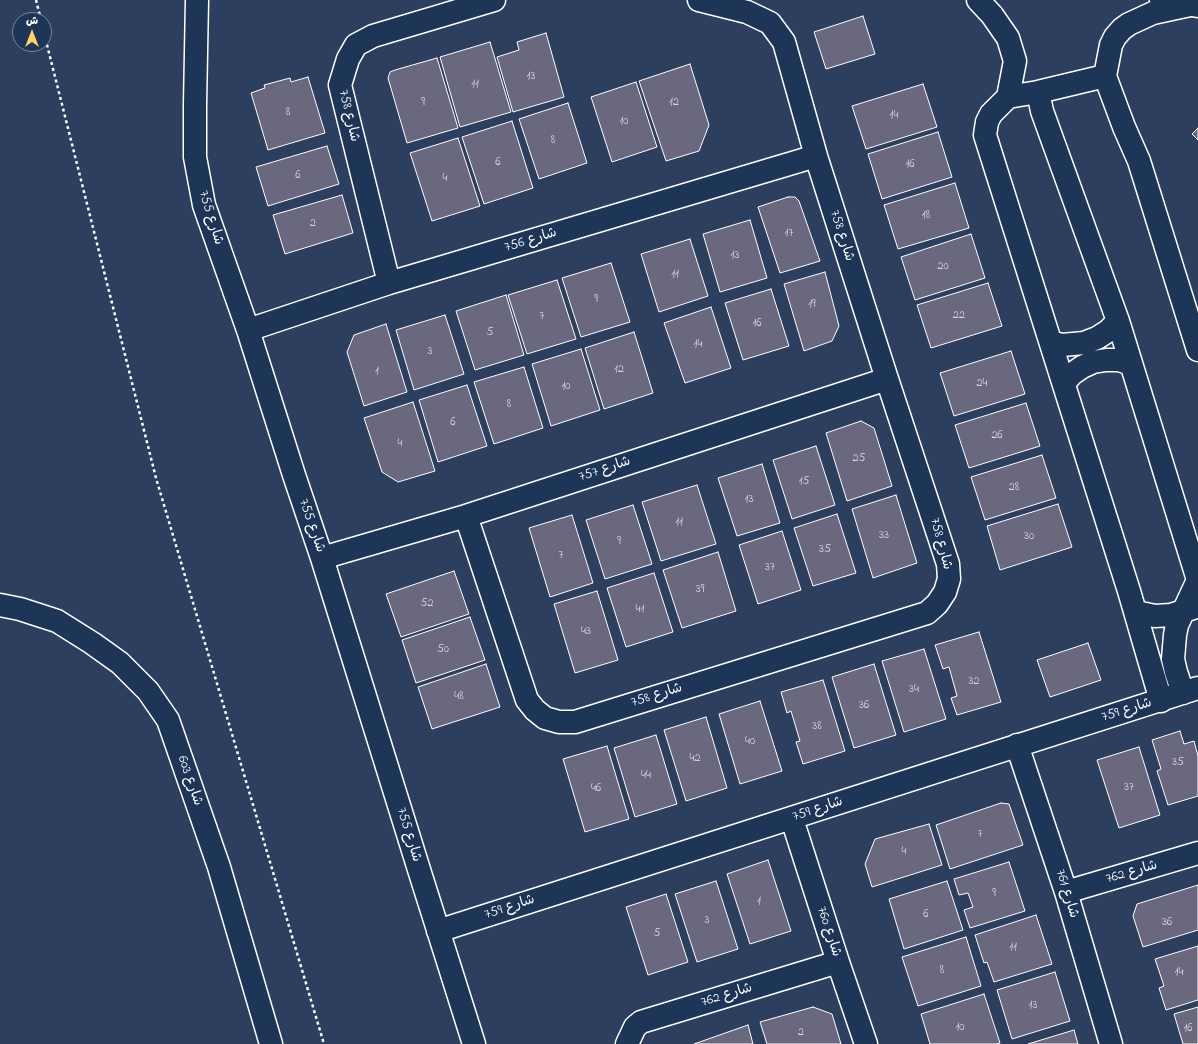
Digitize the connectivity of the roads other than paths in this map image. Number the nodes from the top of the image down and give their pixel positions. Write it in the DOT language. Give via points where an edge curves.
graph roads {
  1 [pos="196,0"];
  2 [pos="494,0"];
  3 [pos="699,0"];
  4 [pos="978,0"];
  5 [pos="1161,0"];
  6 [pos="1194,5"];
  7 [pos="1105,76"];
  8 [pos="1038,92"];
  9 [pos="1008,97"];
  10 [pos="816,156"];
  11 [pos="389,283"];
  12 [pos="1118,321"];
  13 [pos="248,330"];
  14 [pos="1051,342"];
  15 [pos="1198,350"];
  16 [pos="1131,364"];
  17 [pos="887,379"];
  18 [pos="1064,384"];
  19 [pos="466,516"];
  20 [pos="322,558"];
  21 [pos="0,605"];
  22 [pos="1191,608"];
  23 [pos="1136,612"];
  24 [pos="1191,691"];
  25 [pos="1161,701"];
  26 [pos="1018,745"];
  27 [pos="792,818"];
  28 [pos="1198,854"];
  29 [pos="1066,892"];
  30 [pos="438,931"];
  31 [pos="838,962"];
  32 [pos="271,1044"];
  33 [pos="474,1044"];
  34 [pos="627,1044"];
  35 [pos="866,1044"];
  36 [pos="1111,1044"];
  1 -- 13 [label="street, شارع 755" via="195,157 204,205"];
  2 -- 11 [label="street, شارع 758" via="373,36 356,45 348,59 340,85"];
  3 -- 10 [label="street, شارع 758" via="747,12 770,23 784,42"];
  4 -- 9 [label="street" via="1008,38 1015,61"];
  5 -- 6 [label="street"];
  6 -- 7 [label="street" via="1153,13 1122,29 1111,45"];
  7 -- 8 [label="street"];
  7 -- 15 [label="street" via="1138,162"];
  8 -- 9 [label="street"];
  8 -- 12 [label="street" via="1042,110"];
  9 -- 14 [label="street" via="991,114 985,135"];
  10 -- 11 [label="street, شارع 756"];
  10 -- 17 [label="street, شارع 758"];
  11 -- 13 [label="street, شارع 756"];
  12 -- 14 [label="street" via="1108,331 1084,343"];
  12 -- 16 [label="street"];
  13 -- 20 [label="street, شارع 755"];
  14 -- 18 [label="street"];
  16 -- 18 [label="street" via="1118,360 1093,362 1072,374"];
  16 -- 22 [label="street" via="1198,580"];
  17 -- 19 [label="street, شارع 757"];
  17 -- 19 [label="street, شارع 758" via="948,564 949,579 945,592 938,604 927,613 575,722 559,722 544,718 527,700"];
  18 -- 23 [label="street"];
  19 -- 20 [label="street, شارع 757"];
  20 -- 30 [label="street, شارع 755"];
  21 -- 32 [label="street, شارع 603" via="57,621 92,642 120,663 148,691 168,720 219,867"];
  22 -- 23 [label="street" via="1171,615 1155,616"];
  22 -- 24 [label="street" via="1175,635 1173,659 1176,672"];
  23 -- 25 [label="street"];
  24 -- 25 [label="street, شارع 759"];
  25 -- 26 [label="street, شارع 759"];
  26 -- 27 [label="street, شارع 759"];
  26 -- 29 [label="street, شارع 761"];
  27 -- 30 [label="street, شارع 759"];
  27 -- 31 [label="street, شارع 760"];
  28 -- 29 [label="street, شارع 762"];
  29 -- 36 [label="street, شارع 761"];
  30 -- 33 [label="street, شارع 755"];
  31 -- 34 [label="street, شارع 762" via="641,1022 635,1027"];
  31 -- 35 [label="street, شارع 760"];
}
